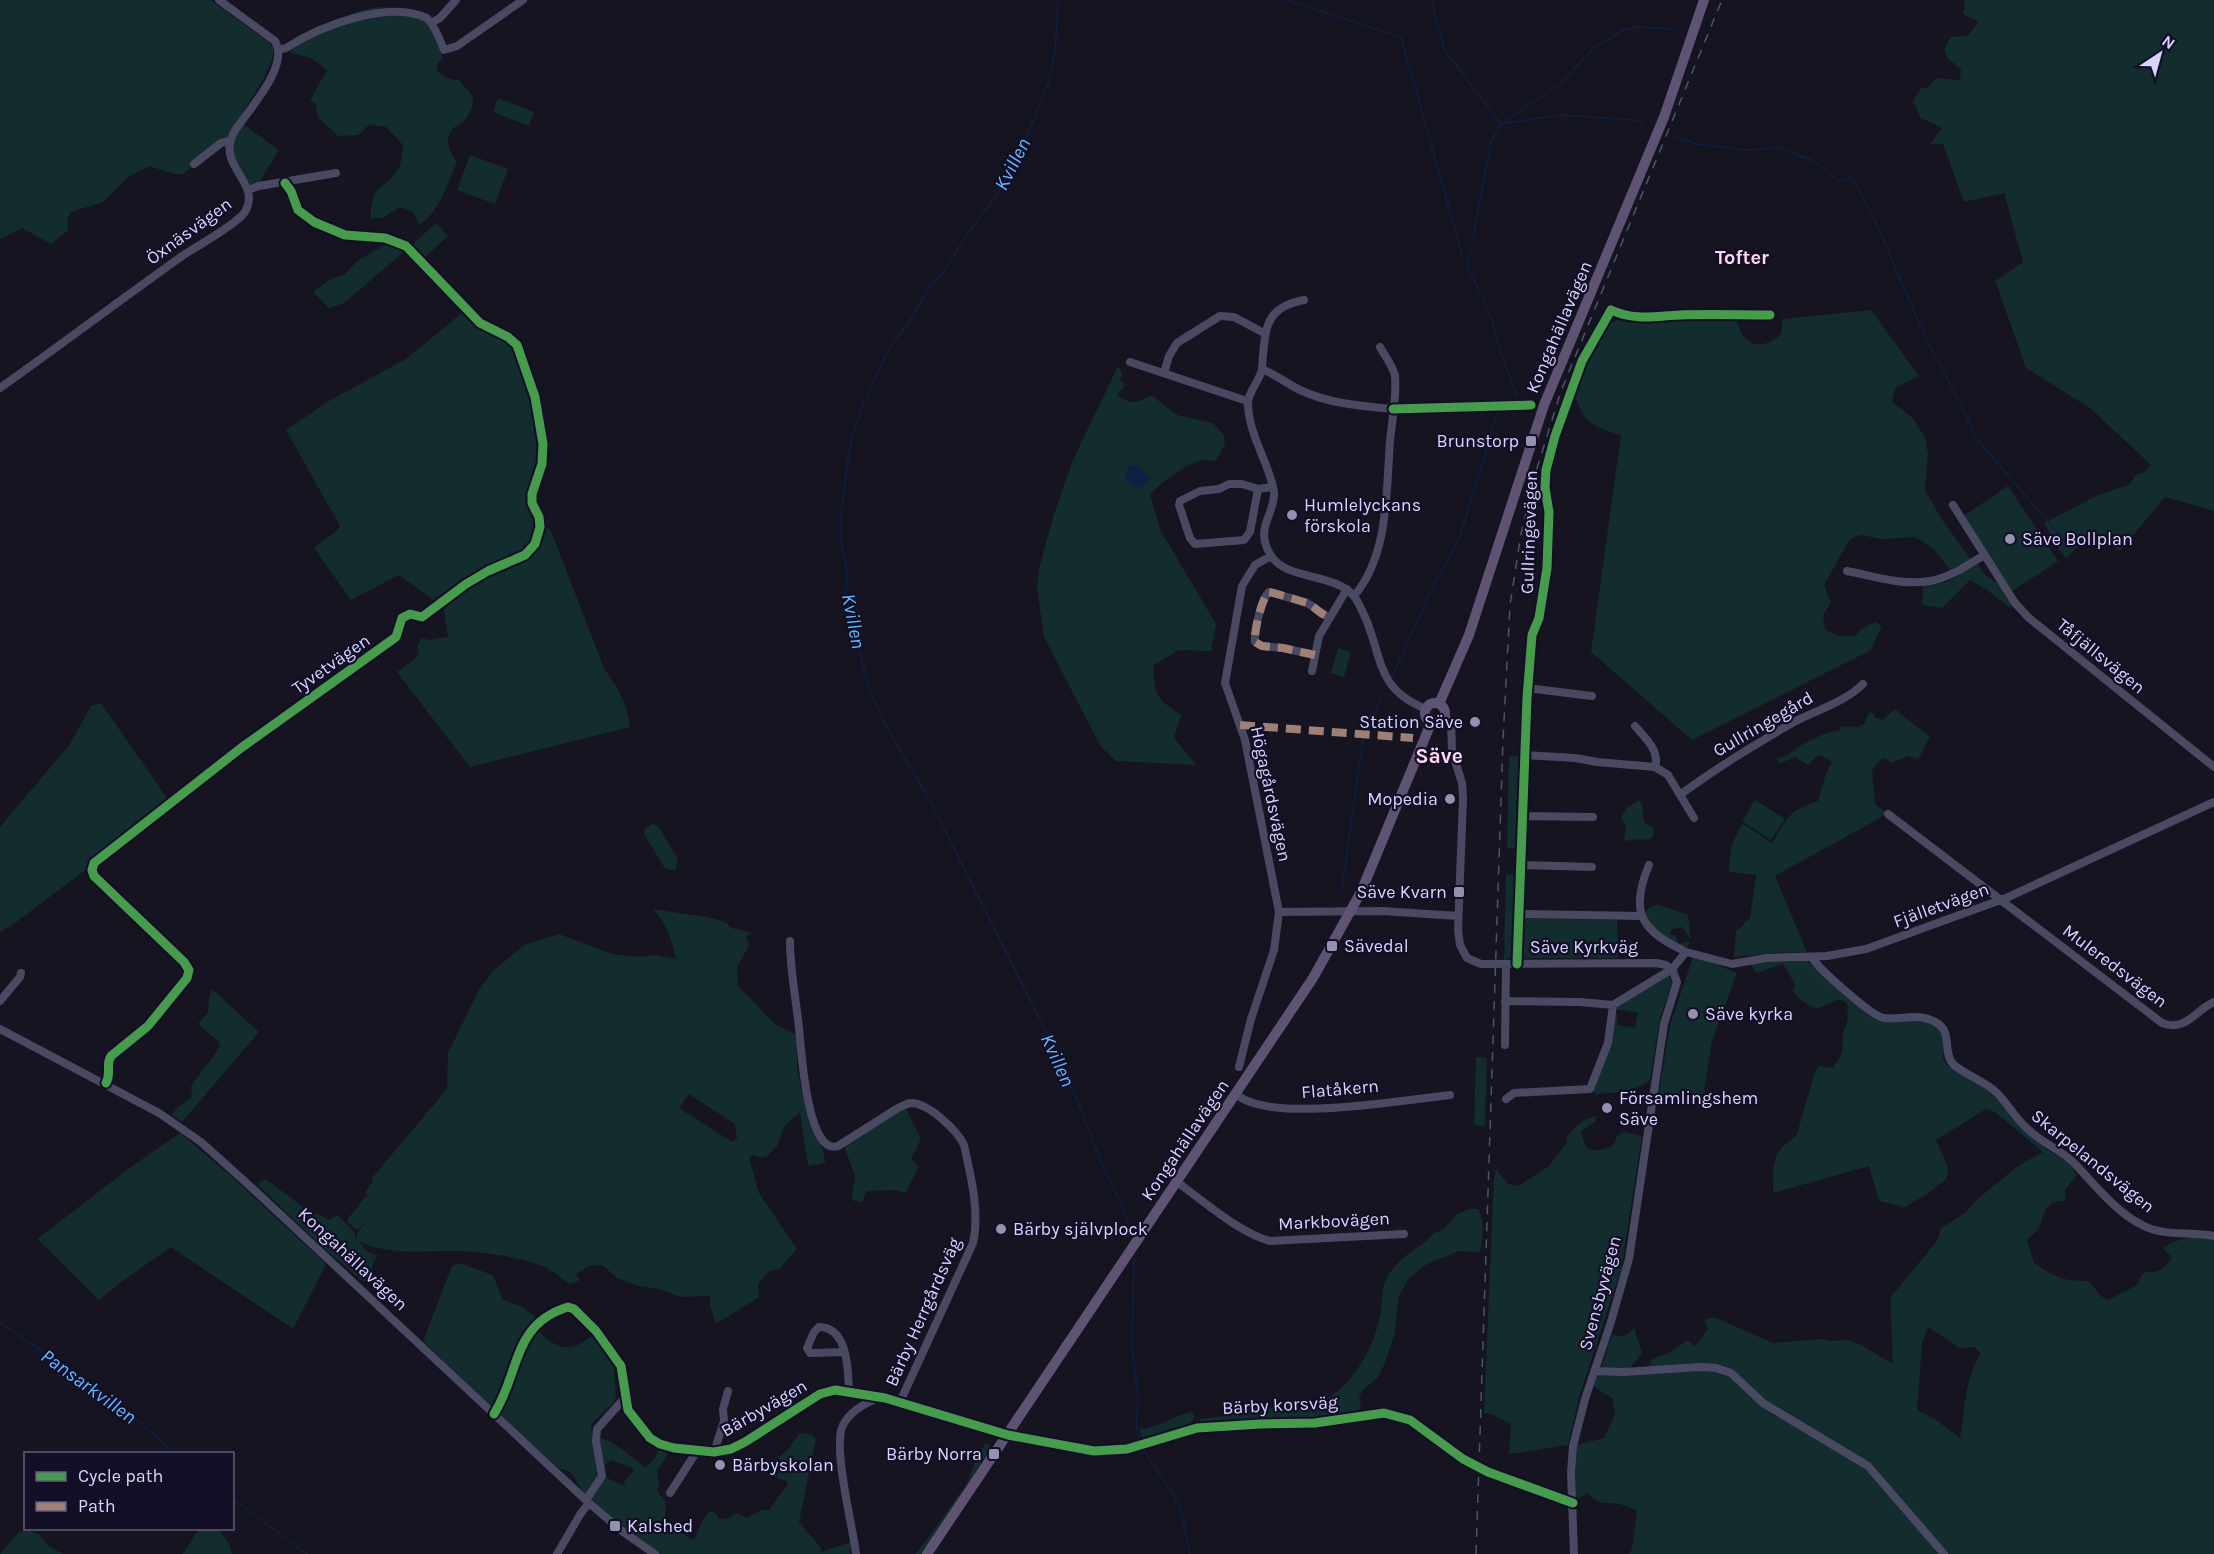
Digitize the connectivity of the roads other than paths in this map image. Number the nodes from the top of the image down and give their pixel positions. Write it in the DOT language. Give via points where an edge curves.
graph roads {
  1 [pos="219,0"];
  2 [pos="456,0"];
  3 [pos="523,0"];
  4 [pos="1704,0"];
  5 [pos="432,23"];
  6 [pos="279,50"];
  7 [pos="230,141"];
  8 [pos="194,164"];
  9 [pos="336,173"];
  10 [pos="285,183"];
  11 [pos="248,190"];
  12 [pos="1304,300"];
  13 [pos="1770,315"];
  14 [pos="1264,333"];
  15 [pos="1380,347"];
  16 [pos="1130,362"];
  17 [pos="1262,369"];
  18 [pos="1164,373"];
  19 [pos="0,388"];
  20 [pos="1247,401"];
  21 [pos="1393,409"];
  22 [pos="1272,487"];
  23 [pos="1258,489"];
  24 [pos="1953,505"];
  25 [pos="1984,555"];
  26 [pos="1270,556"];
  27 [pos="1847,571"];
  28 [pos="1347,589"];
  29 [pos="1354,596"];
  30 [pos="1329,617"];
  31 [pos="1315,655"];
  32 [pos="1312,671"];
  33 [pos="1863,684"];
  34 [pos="1527,688"];
  35 [pos="1592,696"];
  36 [pos="1439,704"];
  37 [pos="1426,709"];
  38 [pos="1445,717"];
  39 [pos="1431,723"];
  40 [pos="1635,726"];
  41 [pos="1524,755"];
  42 [pos="1654,767"];
  43 [pos="2214,767"];
  44 [pos="1681,795"];
  45 [pos="2214,802"];
  46 [pos="1888,814"];
  47 [pos="1522,816"];
  48 [pos="1593,818"];
  49 [pos="1694,818"];
  50 [pos="1521,865"];
  51 [pos="1649,865"];
  52 [pos="1592,867"];
  53 [pos="2001,900"];
  54 [pos="1351,911"];
  55 [pos="1280,912"];
  56 [pos="1518,914"];
  57 [pos="1458,916"];
  58 [pos="1642,916"];
  59 [pos="790,941"];
  60 [pos="1686,952"];
  61 [pos="1812,957"];
  62 [pos="1506,964"];
  63 [pos="1517,964"];
  64 [pos="1672,969"];
  65 [pos="21,973"];
  66 [pos="0,1001"];
  67 [pos="1505,1001"];
  68 [pos="2214,1002"];
  69 [pos="1613,1005"];
  70 [pos="0,1029"];
  71 [pos="1505,1045"];
  72 [pos="1239,1067"];
  73 [pos="106,1083"];
  74 [pos="1236,1094"];
  75 [pos="1450,1095"];
  76 [pos="1506,1099"];
  77 [pos="1177,1182"];
  78 [pos="1404,1234"];
  79 [pos="2214,1236"];
  80 [pos="844,1352"];
  81 [pos="1595,1371"];
  82 [pos="728,1390"];
  83 [pos="849,1391"];
  84 [pos="879,1397"];
  85 [pos="626,1401"];
  86 [pos="900,1402"];
  87 [pos="494,1414"];
  88 [pos="1008,1435"];
  89 [pos="698,1451"];
  90 [pos="714,1452"];
  91 [pos="670,1493"];
  92 [pos="588,1502"];
  93 [pos="1573,1503"];
  94 [pos="557,1554"];
  95 [pos="655,1554"];
  96 [pos="856,1554"];
  97 [pos="927,1554"];
  98 [pos="1574,1554"];
  99 [pos="1944,1554"];
  1 -- 6 [label="street" via="275,41"];
  2 -- 5 [label="street"];
  3 -- 5 [label="street" via="458,46 444,50"];
  4 -- 36 [label="main road, Kongahällavägen" via="1664,117 1544,405 1469,634"];
  5 -- 6 [label="street" via="410,6 370,5 340,15"];
  6 -- 7 [label="street" via="265,90"];
  7 -- 8 [label="street" via="220,143"];
  7 -- 11 [label="street, Öxnäsvägen" via="231,161"];
  9 -- 10 [label="street"];
  10 -- 11 [label="street"];
  10 -- 73 [label="street, Tyvetvägen" via="302,215 314,222 345,235 385,238 406,246 480,323 517,345 543,431 542,464 531,498 540,522 539,536 525,555 466,584 423,616 410,614 402,618 396,637 241,748 94,863 94,876 189,970 187,978 148,1026 108,1060 110,1072"];
  11 -- 19 [label="street, Öxnäsvägen" via="246,209 238,220"];
  12 -- 14 [label="street" via="1274,313"];
  13 -- 34 [label="street, Gullringevägen" via="1644,319 1611,310 1582,361 1546,470 1547,568 1539,618 1532,635"];
  14 -- 17 [label="street"];
  14 -- 18 [label="street" via="1234,317 1220,316 1176,344"];
  15 -- 21 [label="street" via="1394,372"];
  16 -- 18 [label="street"];
  17 -- 20 [label="street"];
  17 -- 21 [label="street" via="1320,399"];
  18 -- 20 [label="street"];
  20 -- 22 [label="street"];
  21 -- 29 [label="street" via="1388,493 1380,537 1369,575"];
  22 -- 23 [label="street"];
  22 -- 26 [label="street" via="1273,500 1264,528"];
  23 -- 23 [label="street" via="1229,484 1180,501 1190,538 1195,544 1244,540 1250,532"];
  24 -- 25 [label="street, Tåfjällsvägen"];
  25 -- 27 [label="street" via="1928,582"];
  25 -- 43 [label="street, Tåfjällsvägen" via="2029,618"];
  26 -- 28 [label="street" via="1286,568"];
  26 -- 55 [label="street, Högagårdsvägen" via="1255,565 1242,586 1225,683 1245,740"];
  28 -- 29 [label="street"];
  28 -- 30 [label="street"];
  29 -- 37 [label="street" via="1386,679 1400,695"];
  30 -- 31 [label="street"];
  30 -- 31 [label="street" via="1274,592 1264,597 1256,642"];
  31 -- 32 [label="street"];
  33 -- 44 [label="street, Gullringegård" via="1851,695 1757,743"];
  34 -- 35 [label="street"];
  34 -- 41 [label="street, Gullringevägen"];
  36 -- 37 [label="main road" via="1432,703"];
  36 -- 38 [label="main road"];
  37 -- 39 [label="main road" via="1426,718"];
  38 -- 39 [label="main road"];
  38 -- 57 [label="street" via="1451,722 1452,751 1462,783"];
  39 -- 54 [label="main road, Kongahällavägen"];
  40 -- 42 [label="street" via="1655,752"];
  41 -- 42 [label="street"];
  41 -- 47 [label="street, Gullringevägen"];
  42 -- 44 [label="street" via="1668,775"];
  44 -- 49 [label="street"];
  45 -- 53 [label="street, Fjälletvägen"];
  46 -- 53 [label="street, Muleredsvägen"];
  47 -- 48 [label="street"];
  47 -- 50 [label="street, Gullringevägen"];
  50 -- 52 [label="street"];
  50 -- 56 [label="street, Gullringevägen"];
  51 -- 58 [label="street" via="1640,892"];
  53 -- 61 [label="street, Fjälletvägen" via="1870,948"];
  53 -- 68 [label="street, Muleredsvägen" via="2162,1023 2186,1023"];
  54 -- 55 [label="street"];
  54 -- 57 [label="street"];
  54 -- 74 [label="main road, Kongahällavägen" via="1313,978"];
  55 -- 72 [label="street, Högagårdsvägen" via="1274,950"];
  56 -- 58 [label="street"];
  56 -- 63 [label="street, Gullringevägen"];
  57 -- 62 [label="street, Säve Kyrkväg" via="1460,945 1467,958 1481,964"];
  58 -- 60 [label="street, Fjälletvägen" via="1662,940"];
  59 -- 86 [label="street, Bärby Herrgårdsväg" via="804,1082 826,1145 834,1148 898,1108 914,1103 947,1124 964,1146 975,1208 973,1243"];
  60 -- 61 [label="street, Fjälletvägen" via="1732,964 1766,958"];
  60 -- 64 [label="street"];
  61 -- 79 [label="street, Skarpelandsvägen" via="1874,1015 1918,1017 1940,1026 1946,1033 1953,1064 1996,1092 2030,1132 2072,1161 2138,1223 2165,1232"];
  62 -- 63 [label="street, Säve Kyrkväg"];
  62 -- 67 [label="street"];
  63 -- 64 [label="street, Säve Kyrkväg" via="1656,963"];
  64 -- 69 [label="street"];
  64 -- 81 [label="street, Svensbyvägen" via="1677,982 1664,1024 1629,1258"];
  65 -- 66 [label="street"];
  67 -- 69 [label="street"];
  67 -- 71 [label="street"];
  69 -- 76 [label="street" via="1608,1043 1590,1089 1514,1094"];
  70 -- 73 [label="street, Kongahällavägen"];
  73 -- 87 [label="street, Kongahällavägen" via="168,1118 217,1155"];
  74 -- 75 [label="street, Flatåkern" via="1253,1103 1292,1109"];
  74 -- 77 [label="main road, Kongahällavägen"];
  77 -- 78 [label="street, Markbovägen" via="1259,1239"];
  77 -- 88 [label="main road, Kongahällavägen"];
  80 -- 80 [label="street" via="810,1353 807,1348 815,1329 822,1327 835,1333"];
  80 -- 83 [label="street"];
  81 -- 93 [label="street, Svensbyvägen" via="1573,1446"];
  81 -- 99 [label="street" via="1700,1367 1731,1373 1762,1403 1868,1466"];
  82 -- 90 [label="street, Bärbyvägen"];
  83 -- 84 [label="street, Bärbyvägen"];
  83 -- 90 [label="street, Bärbyvägen" via="820,1394 745,1442"];
  84 -- 86 [label="street, Bärbyvägen"];
  84 -- 96 [label="street" via="854,1411 840,1434"];
  85 -- 87 [label="street" via="623,1374 609,1347 568,1307 529,1331"];
  85 -- 89 [label="street, Bärbyvägen" via="628,1410 657,1442"];
  85 -- 92 [label="street" via="597,1429 602,1476"];
  86 -- 88 [label="street, Bärbyvägen"];
  87 -- 92 [label="street, Kongahällavägen"];
  88 -- 93 [label="street, Bärby korsväg" via="1106,1451 1127,1449 1197,1428 1310,1424 1390,1414 1410,1420 1479,1468"];
  88 -- 97 [label="main road, Kongahällavägen"];
  89 -- 90 [label="street, Bärbyvägen"];
  89 -- 91 [label="street"];
  92 -- 94 [label="street"];
  92 -- 95 [label="street, Kongahällavägen"];
  93 -- 98 [label="street, Svensbyvägen"];
}
